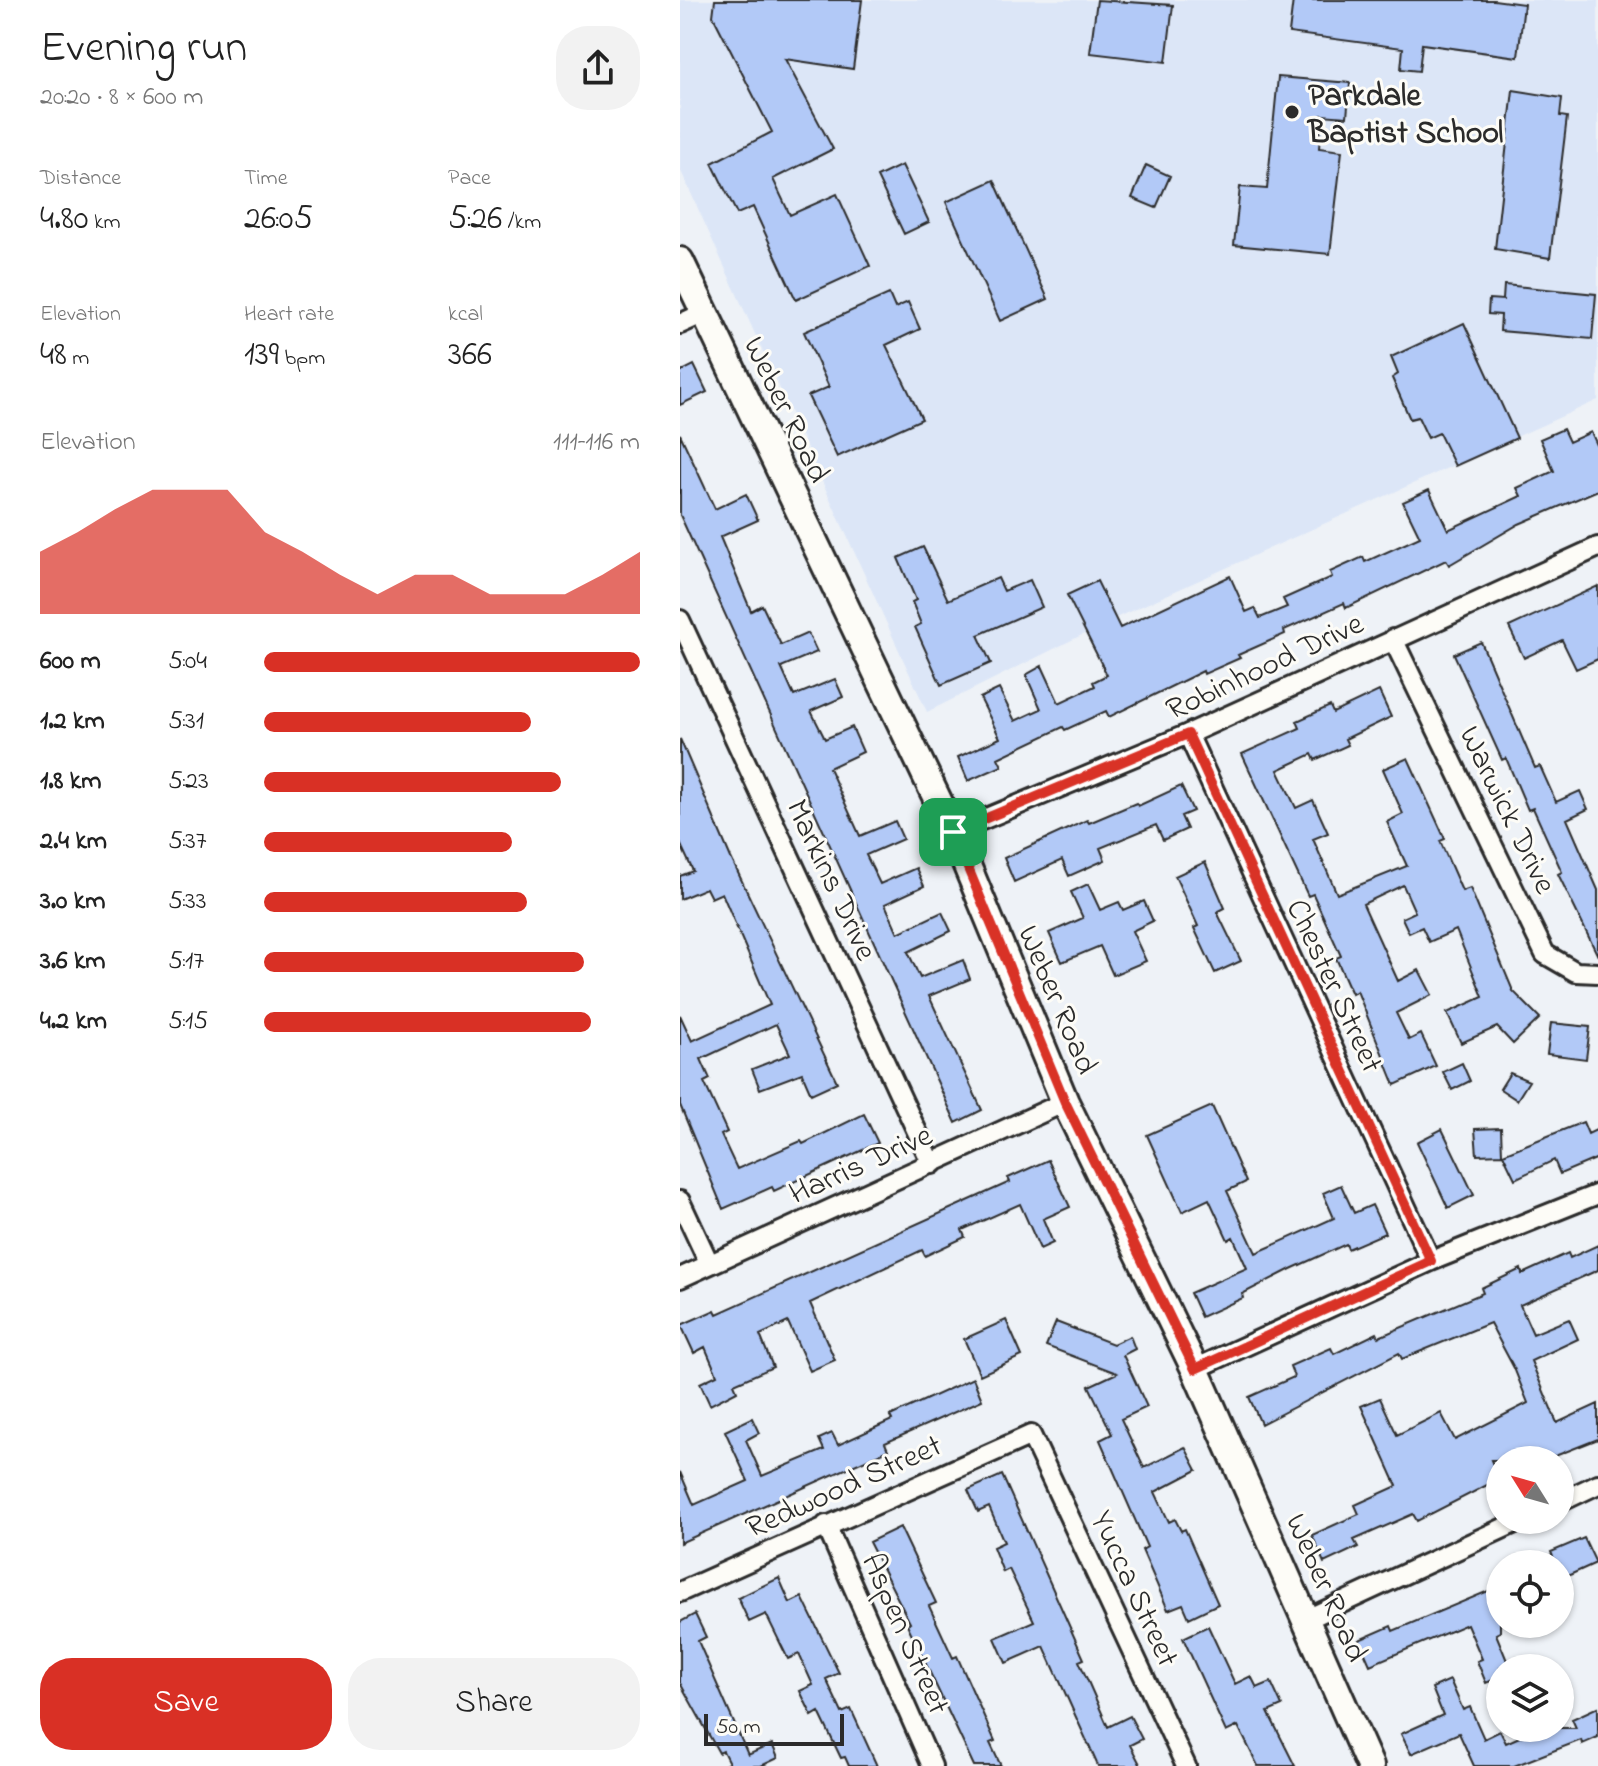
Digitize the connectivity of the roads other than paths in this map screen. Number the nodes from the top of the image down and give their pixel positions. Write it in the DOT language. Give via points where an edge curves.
graph roads {
  1 [pos="680,261"];
  2 [pos="692,318"];
  3 [pos="1598,547"];
  4 [pos="680,620"];
  5 [pos="1393,639"];
  6 [pos="1188,734"];
  7 [pos="953,832"];
  8 [pos="1598,973"];
  9 [pos="1065,1102"];
  10 [pos="932,1164"];
  11 [pos="1598,1194"];
  12 [pos="680,1201"];
  13 [pos="1431,1261"];
  14 [pos="709,1263"];
  15 [pos="680,1278"];
  16 [pos="1195,1369"];
  17 [pos="1031,1435"];
  18 [pos="1598,1484"];
  19 [pos="1574,1495"];
  20 [pos="826,1525"];
  21 [pos="1491,1534"];
  22 [pos="680,1592"];
  23 [pos="1305,1620"];
  24 [pos="932,1766"];
  25 [pos="1186,1766"];
  26 [pos="1370,1766"];
  1 -- 2 [label="main road, Weber Road"];
  2 -- 7 [label="main road, Weber Road"];
  3 -- 5 [label="street, Robinhood Drive"];
  4 -- 10 [label="street, Markins Drive"];
  5 -- 6 [label="street, Robinhood Drive"];
  5 -- 8 [label="street, Warwick Drive" via="1545,954 1576,972"];
  6 -- 7 [label="street, Robinhood Drive"];
  6 -- 13 [label="street, Chester Street"];
  7 -- 9 [label="main road, Weber Road"];
  9 -- 10 [label="street, Harris Drive"];
  9 -- 16 [label="main road, Weber Road"];
  10 -- 14 [label="street, Harris Drive"];
  11 -- 13 [label="street"];
  12 -- 14 [label="street"];
  13 -- 16 [label="street"];
  14 -- 15 [label="street, Harris Drive"];
  16 -- 23 [label="main road, Weber Road"];
  17 -- 20 [label="street, Redwood Street"];
  17 -- 25 [label="street, Yucca Street"];
  18 -- 19 [label="street"];
  20 -- 22 [label="street, Redwood Street"];
  20 -- 24 [label="street, Aspen Street"];
  21 -- 23 [label="street"];
  23 -- 26 [label="main road, Weber Road"];
}
